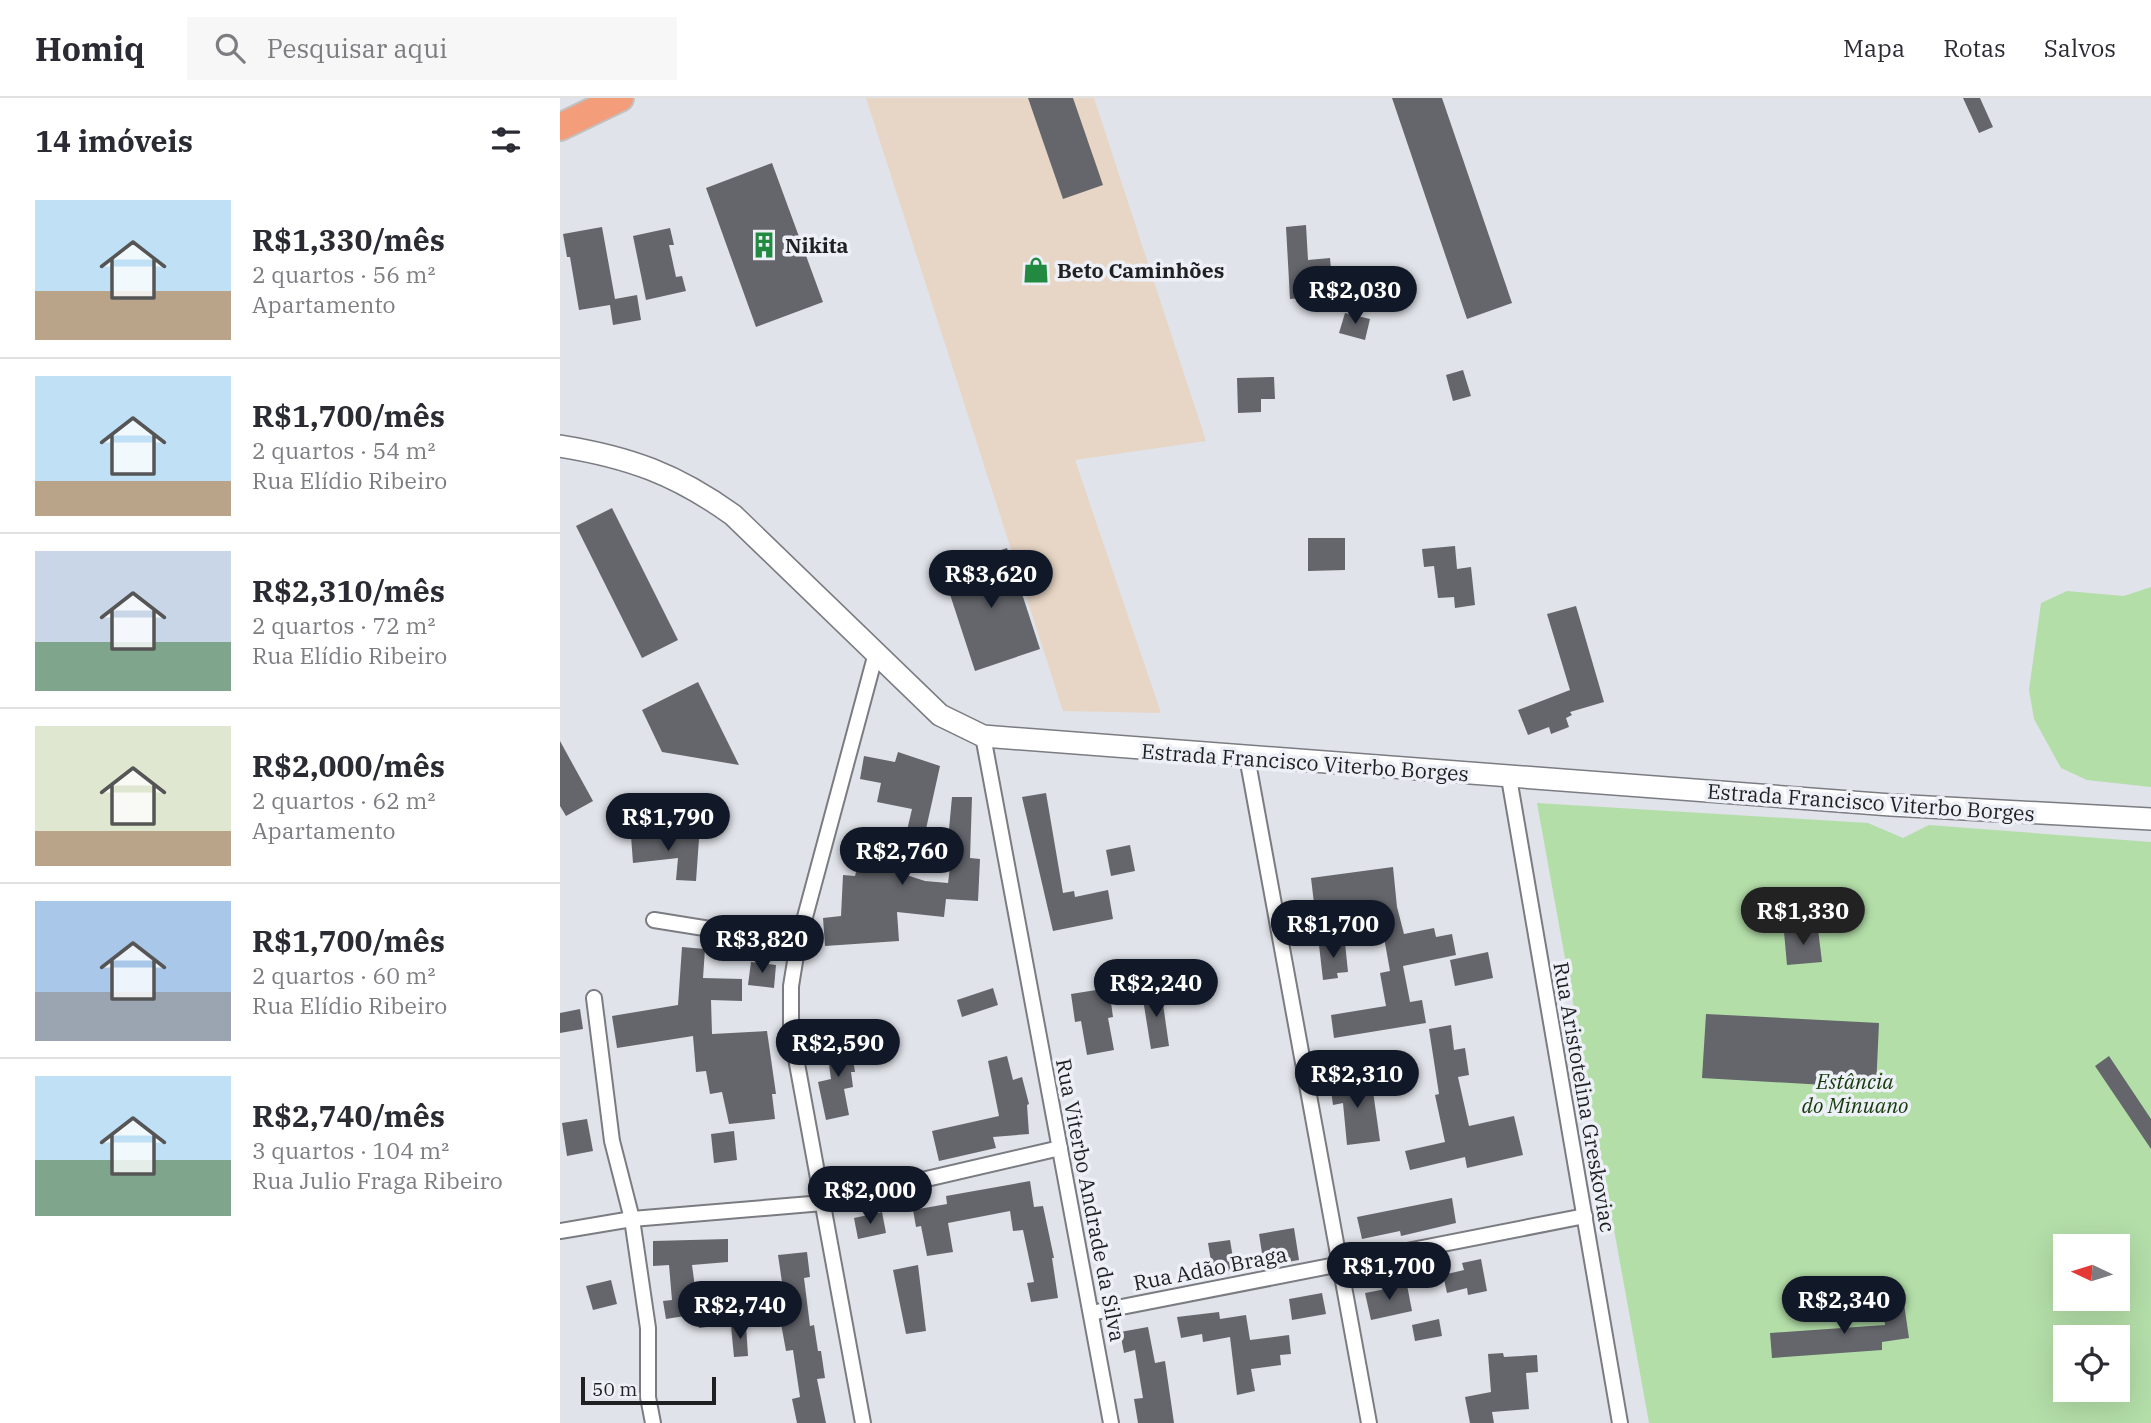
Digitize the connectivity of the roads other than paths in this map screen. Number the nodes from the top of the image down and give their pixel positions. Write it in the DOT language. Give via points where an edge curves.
graph roads {
  1 [pos="620,98"];
  2 [pos="560,127"];
  3 [pos="560,446"];
  4 [pos="876,653"];
  5 [pos="983,736"];
  6 [pos="1247,757"];
  7 [pos="1509,778"];
  8 [pos="2151,819"];
  9 [pos="654,920"];
  10 [pos="798,943"];
  11 [pos="594,998"];
  12 [pos="1060,1149"];
  13 [pos="823,1203"];
  14 [pos="1585,1216"];
  15 [pos="632,1219"];
  16 [pos="560,1231"];
  17 [pos="1340,1264"];
  18 [pos="1091,1313"];
  19 [pos="653,1423"];
  20 [pos="863,1423"];
  21 [pos="1111,1423"];
  22 [pos="1369,1423"];
  23 [pos="1620,1423"];
  1 -- 2 [label="highway"];
  3 -- 4 [label="street, Estrada Francisco Viterbo Borges" via="624,459 696,488 733,515"];
  4 -- 5 [label="street, Estrada Francisco Viterbo Borges" via="940,715"];
  4 -- 10 [label="street"];
  5 -- 6 [label="street, Estrada Francisco Viterbo Borges"];
  5 -- 12 [label="street, Rua Viterbo Andrade da Silva"];
  6 -- 7 [label="street, Estrada Francisco Viterbo Borges"];
  6 -- 17 [label="street"];
  7 -- 8 [label="street, Estrada Francisco Viterbo Borges"];
  7 -- 14 [label="street, Rua Aristotelina Greskoviac"];
  9 -- 10 [label="street"];
  10 -- 13 [label="street" via="791,986 791,1031"];
  11 -- 15 [label="street" via="612,1141"];
  12 -- 13 [label="street"];
  12 -- 18 [label="street, Rua Viterbo Andrade da Silva"];
  13 -- 15 [label="street"];
  13 -- 20 [label="street"];
  14 -- 17 [label="street, Rua Adão Braga"];
  14 -- 23 [label="street, Rua Aristotelina Greskoviac"];
  15 -- 16 [label="street"];
  15 -- 19 [label="street" via="648,1328 648,1397"];
  17 -- 18 [label="street, Rua Adão Braga"];
  17 -- 22 [label="street"];
  18 -- 21 [label="street, Rua Viterbo Andrade da Silva"];
}
